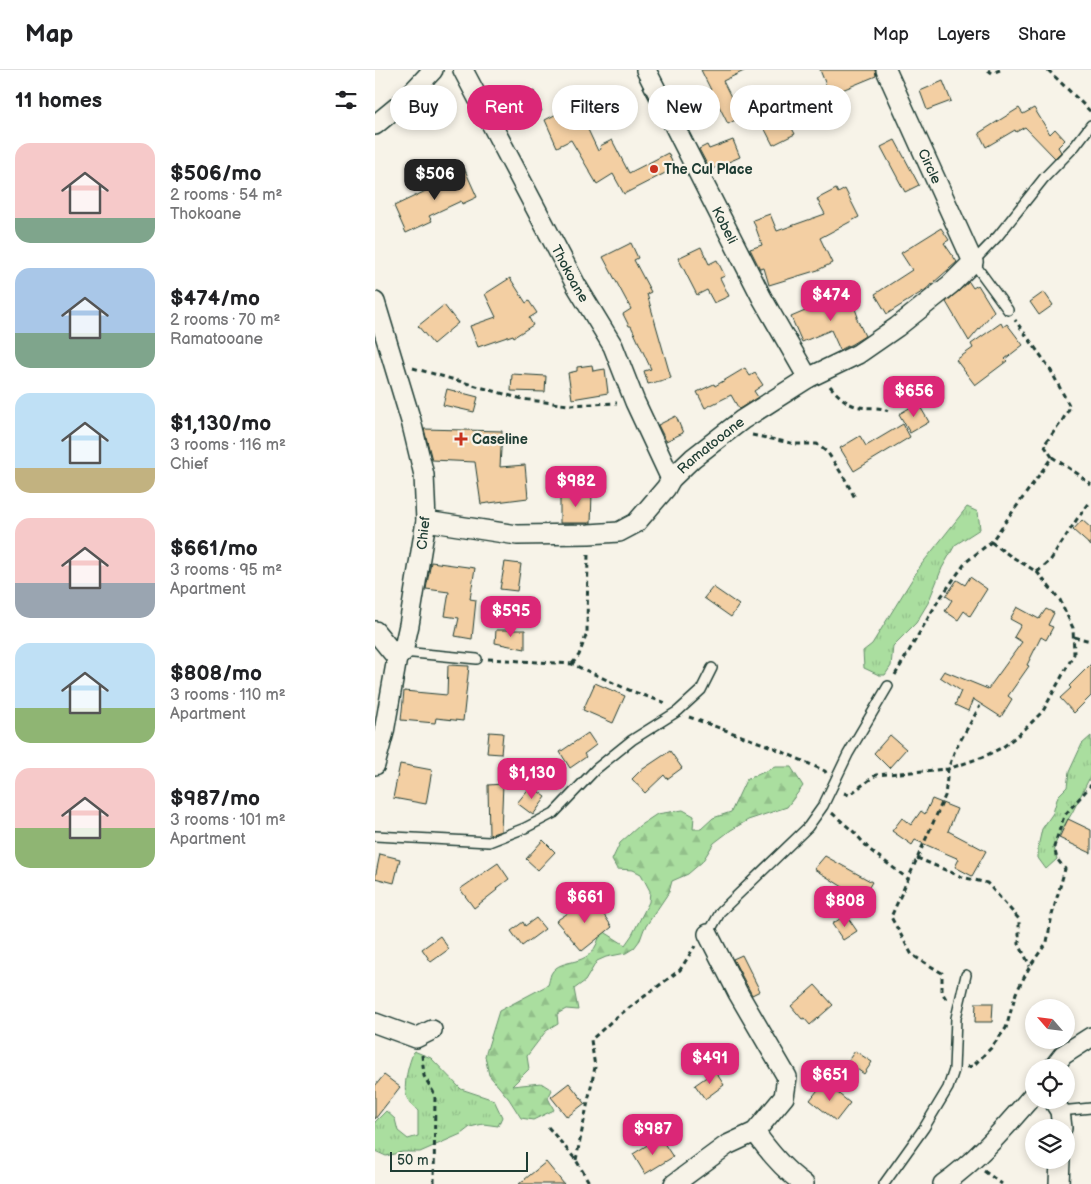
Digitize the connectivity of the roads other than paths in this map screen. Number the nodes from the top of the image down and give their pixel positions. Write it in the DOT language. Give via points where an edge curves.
graph roads {
  1 [pos="433,70"];
  2 [pos="463,70"];
  3 [pos="646,70"];
  4 [pos="886,70"];
  5 [pos="375,125"];
  6 [pos="1091,125"];
  7 [pos="973,262"];
  8 [pos="375,302"];
  9 [pos="1008,310"];
  10 [pos="814,375"];
  11 [pos="671,479"];
  12 [pos="426,521"];
  13 [pos="375,631"];
  14 [pos="400,655"];
  15 [pos="477,659"];
  16 [pos="712,668"];
  17 [pos="888,686"];
  18 [pos="375,765"];
  19 [pos="375,836"];
  20 [pos="708,934"];
  21 [pos="966,975"];
  22 [pos="375,1022"];
  23 [pos="424,1034"];
  24 [pos="1091,1036"];
  25 [pos="1060,1059"];
  26 [pos="1025,1104"];
  27 [pos="1091,1108"];
  28 [pos="1058,1113"];
  29 [pos="755,1132"];
  30 [pos="1060,1169"];
  31 [pos="674,1184"];
  32 [pos="804,1184"];
  33 [pos="884,1184"];
  34 [pos="943,1184"];
  35 [pos="1059,1184"];
  1 -- 5 [label="street" via="403,102"];
  2 -- 11 [label="street, Thokoane" via="576,285 613,346"];
  3 -- 10 [label="street, Kobeli" via="762,298"];
  4 -- 7 [label="street, Circle"];
  6 -- 7 [label="lane"];
  7 -- 9 [label="lane"];
  7 -- 10 [label="street, Ramatooane" via="897,327 858,354"];
  8 -- 12 [label="street, Chief" via="424,475"];
  10 -- 11 [label="street, Ramatooane" via="742,420"];
  11 -- 12 [label="street, Ramatooane" via="636,523 619,532 517,535"];
  12 -- 14 [label="street, Chief" via="409,625"];
  13 -- 14 [label="street"];
  14 -- 15 [label="lane"];
  14 -- 18 [label="street, Chief"];
  16 -- 19 [label="lane" via="701,690 678,711 632,740 596,769 554,812 525,828 489,842"];
  17 -- 20 [label="lane" via="848,754 823,806 808,827 721,911"];
  20 -- 29 [label="street" via="787,1077 784,1097"];
  21 -- 33 [label="lane" via="956,1018 954,1070 948,1088"];
  22 -- 23 [label="street"];
  24 -- 25 [label="street"];
  26 -- 34 [label="street" via="985,1148"];
  27 -- 28 [label="lane"];
  29 -- 31 [label="street" via="727,1145"];
  29 -- 32 [label="street" via="790,1174"];
  30 -- 35 [label="street"];
}
